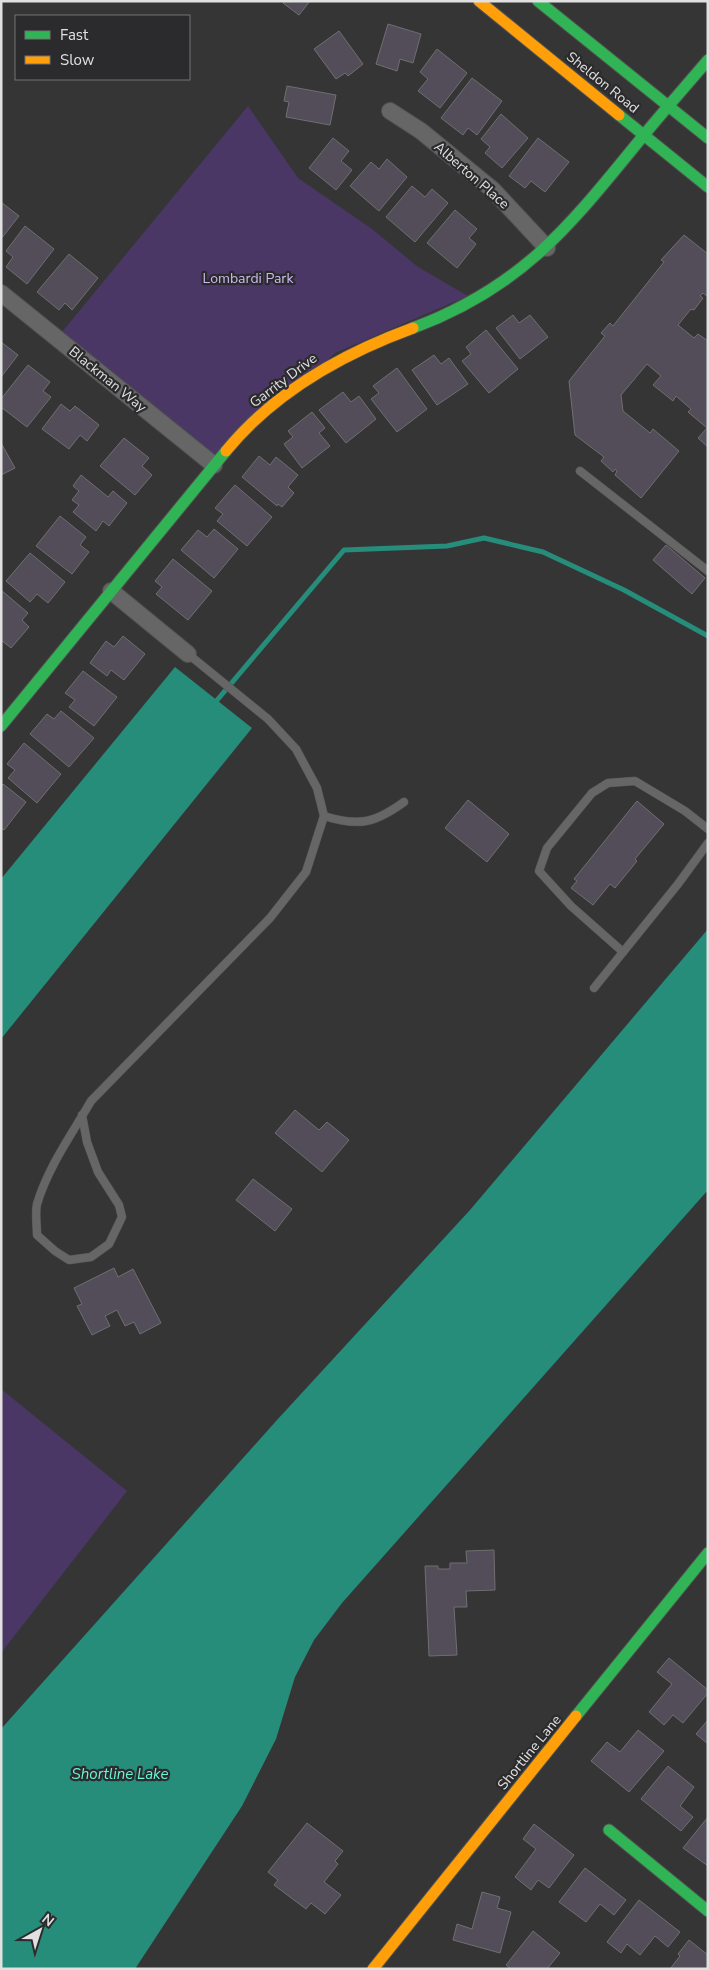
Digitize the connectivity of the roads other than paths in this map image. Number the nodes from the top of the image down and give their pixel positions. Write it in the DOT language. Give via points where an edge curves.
graph roads {
  1 [pos="479,1"];
  2 [pos="538,1"];
  3 [pos="708,60"];
  4 [pos="668,106"];
  5 [pos="390,111"];
  6 [pos="644,135"];
  7 [pos="708,138"];
  8 [pos="708,187"];
  9 [pos="547,248"];
  10 [pos="1,293"];
  11 [pos="214,465"];
  12 [pos="580,472"];
  13 [pos="708,571"];
  14 [pos="111,591"];
  15 [pos="188,654"];
  16 [pos="1,726"];
  17 [pos="404,802"];
  18 [pos="324,816"];
  19 [pos="708,829"];
  20 [pos="708,843"];
  21 [pos="623,952"];
  22 [pos="594,988"];
  23 [pos="82,1115"];
  24 [pos="708,1554"];
  25 [pos="609,1830"];
  26 [pos="708,1911"];
  27 [pos="373,1969"];
  1 -- 6 [label="street, Sheldon Road"];
  2 -- 4 [label="street, Sheldon Road"];
  3 -- 4 [label="street, Garrity Drive"];
  4 -- 6 [label="street, Garrity Drive"];
  4 -- 7 [label="street, Sheldon Road"];
  5 -- 9 [label="street, Alberton Place" via="421,131 493,190"];
  6 -- 8 [label="street, Sheldon Road"];
  6 -- 9 [label="street, Garrity Drive" via="581,213"];
  9 -- 11 [label="street, Garrity Drive" via="516,274 450,313 354,351 318,371 253,422"];
  10 -- 11 [label="street, Blackman Way"];
  11 -- 14 [label="street, Garrity Drive"];
  12 -- 13 [label="lane"];
  14 -- 15 [label="street"];
  14 -- 16 [label="street, Garrity Drive"];
  15 -- 18 [label="lane" via="268,719 296,749 317,788"];
  17 -- 18 [label="lane" via="385,816 367,822 341,821"];
  18 -- 23 [label="lane" via="306,872 270,918 91,1101"];
  19 -- 21 [label="lane" via="685,811 634,781 608,783 592,793 548,848 539,871 571,906"];
  20 -- 21 [label="lane"];
  21 -- 22 [label="lane"];
  23 -- 23 [label="lane" via="98,1172 119,1205 122,1217 109,1244 91,1257 69,1260 37,1234 37,1205 55,1163"];
  24 -- 27 [label="street, Shortline Lane"];
  25 -- 26 [label="street"];
}
